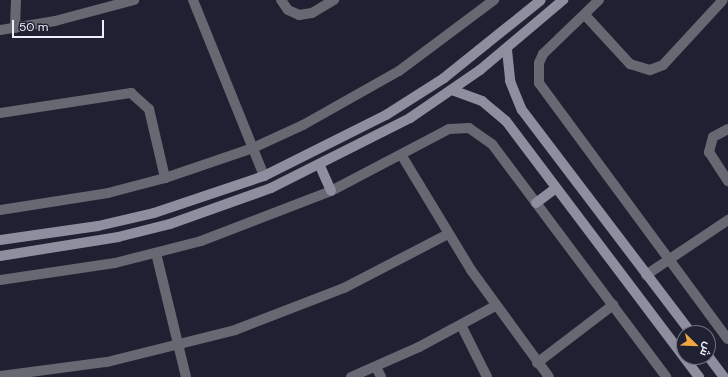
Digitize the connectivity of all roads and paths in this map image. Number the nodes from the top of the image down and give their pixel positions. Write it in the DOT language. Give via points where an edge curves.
graph roads {
  1 [pos="16,0"];
  2 [pos="134,0"];
  3 [pos="193,0"];
  4 [pos="281,0"];
  5 [pos="334,0"];
  6 [pos="494,0"];
  7 [pos="541,0"];
  8 [pos="563,0"];
  9 [pos="599,0"];
  10 [pos="723,0"];
  11 [pos="585,14"];
  12 [pos="15,28"];
  13 [pos="0,30"];
  14 [pos="507,50"];
  15 [pos="452,90"];
  16 [pos="0,113"];
  17 [pos="728,129"];
  18 [pos="253,148"];
  19 [pos="402,156"];
  20 [pos="320,166"];
  21 [pos="264,176"];
  22 [pos="165,178"];
  23 [pos="728,181"];
  24 [pos="556,188"];
  25 [pos="331,191"];
  26 [pos="536,203"];
  27 [pos="0,210"];
  28 [pos="728,220"];
  29 [pos="448,234"];
  30 [pos="0,240"];
  31 [pos="156,254"];
  32 [pos="0,256"];
  33 [pos="669,260"];
  34 [pos="646,275"];
  35 [pos="0,280"];
  36 [pos="613,305"];
  37 [pos="495,306"];
  38 [pos="461,325"];
  39 [pos="685,325"];
  40 [pos="728,339"];
  41 [pos="179,346"];
  42 [pos="537,363"];
  43 [pos="715,365"];
  44 [pos="376,367"];
  45 [pos="0,376"];
  46 [pos="186,377"];
  47 [pos="351,377"];
  48 [pos="381,377"];
  49 [pos="487,377"];
  50 [pos="549,377"];
  51 [pos="666,377"];
  52 [pos="699,377"];
  53 [pos="724,377"];
  1 -- 12 [label="street"];
  2 -- 12 [label="street"];
  3 -- 18 [label="street"];
  4 -- 5 [label="street" via="288,10 299,15 312,13"];
  6 -- 18 [label="street" via="399,71 338,107"];
  7 -- 21 [label="street" via="444,78 386,115"];
  8 -- 14 [label="street"];
  9 -- 11 [label="street"];
  10 -- 11 [label="street" via="663,65 650,70 630,64"];
  11 -- 33 [label="street" via="543,54 537,73 539,83"];
  12 -- 13 [label="street"];
  14 -- 15 [label="street"];
  14 -- 34 [label="street" via="510,81 522,110"];
  15 -- 20 [label="street" via="366,143"];
  15 -- 24 [label="street" via="467,94 495,110"];
  16 -- 22 [label="street" via="131,93 149,109"];
  17 -- 23 [label="street" via="713,137 709,152"];
  18 -- 21 [label="street"];
  18 -- 22 [label="street"];
  19 -- 25 [label="street"];
  19 -- 26 [label="street" via="449,129 473,130 492,144"];
  19 -- 29 [label="street"];
  20 -- 25 [label="street"];
  20 -- 32 [label="street" via="271,188 170,224 65,248"];
  21 -- 30 [label="street" via="154,213 98,226"];
  22 -- 27 [label="street" via="58,202"];
  24 -- 26 [label="street"];
  24 -- 52 [label="street"];
  25 -- 31 [label="street" via="245,226"];
  26 -- 36 [label="street"];
  28 -- 33 [label="street"];
  29 -- 37 [label="street"];
  29 -- 41 [label="street" via="396,263 310,302"];
  31 -- 35 [label="street" via="74,271"];
  31 -- 41 [label="street"];
  33 -- 34 [label="street"];
  33 -- 40 [label="street"];
  34 -- 39 [label="street"];
  36 -- 42 [label="street"];
  36 -- 51 [label="street"];
  37 -- 38 [label="street"];
  37 -- 42 [label="street"];
  38 -- 44 [label="street"];
  38 -- 49 [label="street"];
  41 -- 45 [label="street" via="107,362"];
  41 -- 46 [label="street"];
  42 -- 50 [label="street"];
  43 -- 53 [label="street"];
  44 -- 47 [label="street"];
  44 -- 48 [label="street"];
}
